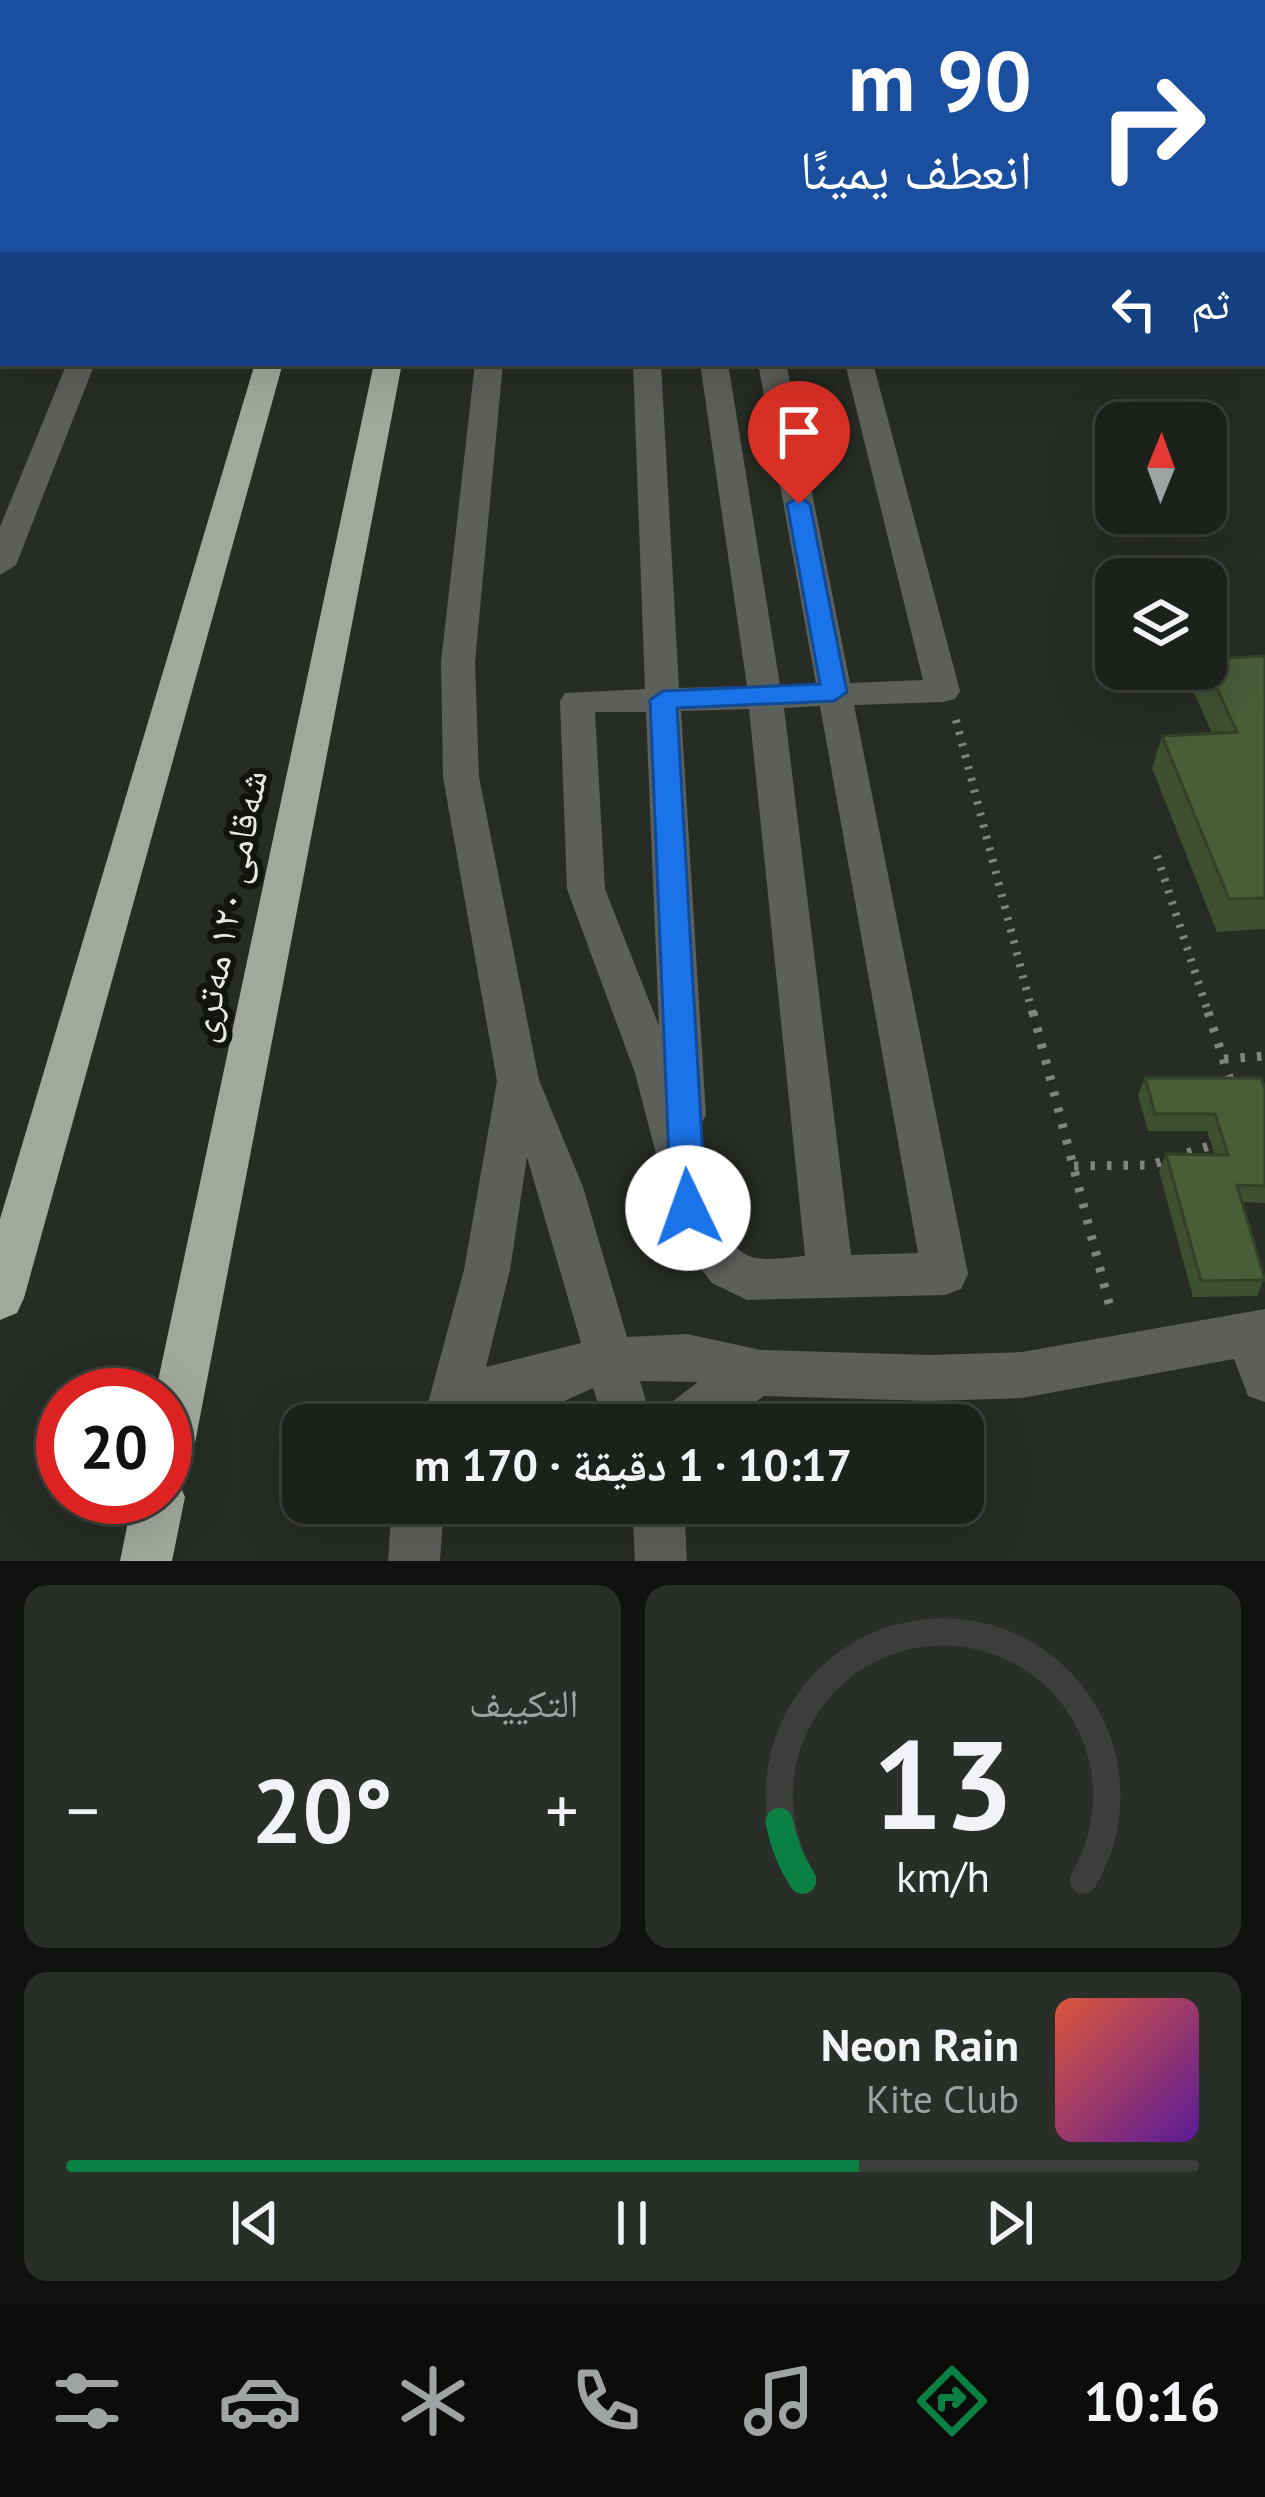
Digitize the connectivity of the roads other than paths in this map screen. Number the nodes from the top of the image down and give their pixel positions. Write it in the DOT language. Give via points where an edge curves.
graph roads {
  1 [pos="80,366"];
  2 [pos="268,366"];
  3 [pos="387,366"];
  4 [pos="488,366"];
  5 [pos="647,366"];
  6 [pos="714,366"];
  7 [pos="773,366"];
  8 [pos="860,366"];
  9 [pos="2,554"];
  10 [pos="834,692"];
  11 [pos="765,695"];
  12 [pos="663,700"];
  13 [pos="518,1080"];
  14 [pos="688,1208"];
  15 [pos="831,1279"];
  16 [pos="0,1298"];
  17 [pos="1257,1332"];
  18 [pos="611,1360"];
  19 [pos="185,1368"];
  20 [pos="761,1373"];
  21 [pos="542,1378"];
  22 [pos="1265,1379"];
  23 [pos="452,1404"];
  24 [pos="466,1404"];
  25 [pos="612,1404"];
  26 [pos="625,1404"];
  27 [pos="710,1404"];
  28 [pos="154,1524"];
  29 [pos="417,1524"];
  30 [pos="659,1524"];
  31 [pos="146,1561"];
  32 [pos="414,1561"];
  33 [pos="661,1561"];
  1 -- 9 [label="street"];
  2 -- 16 [label="highway"];
  3 -- 19 [label="highway, شەقامی ١٢٠ مەتری"];
  4 -- 13 [label="street" via="457,737"];
  5 -- 12 [label="street"];
  6 -- 11 [label="street"];
  7 -- 10 [label="street"];
  8 -- 10 [label="street" via="944,691"];
  10 -- 11 [label="street"];
  10 -- 15 [label="street" via="945,1274"];
  11 -- 12 [label="street"];
  11 -- 15 [label="street"];
  12 -- 14 [label="street"];
  12 -- 14 [label="street" via="578,701 583,837 586,889 656,1073"];
  13 -- 18 [label="street" via="561,1186"];
  13 -- 23 [label="street" via="488,1270"];
  14 -- 15 [label="street" via="708,1248 747,1279"];
  17 -- 20 [label="street" via="990,1376"];
  17 -- 22 [label="street"];
  18 -- 20 [label="street" via="687,1357"];
  18 -- 21 [label="street"];
  18 -- 26 [label="street"];
  20 -- 27 [label="street"];
  21 -- 24 [label="street" via="513,1379"];
  21 -- 25 [label="street" via="570,1380"];
  28 -- 31 [label="highway"];
  29 -- 32 [label="street"];
  30 -- 33 [label="street"];
}
